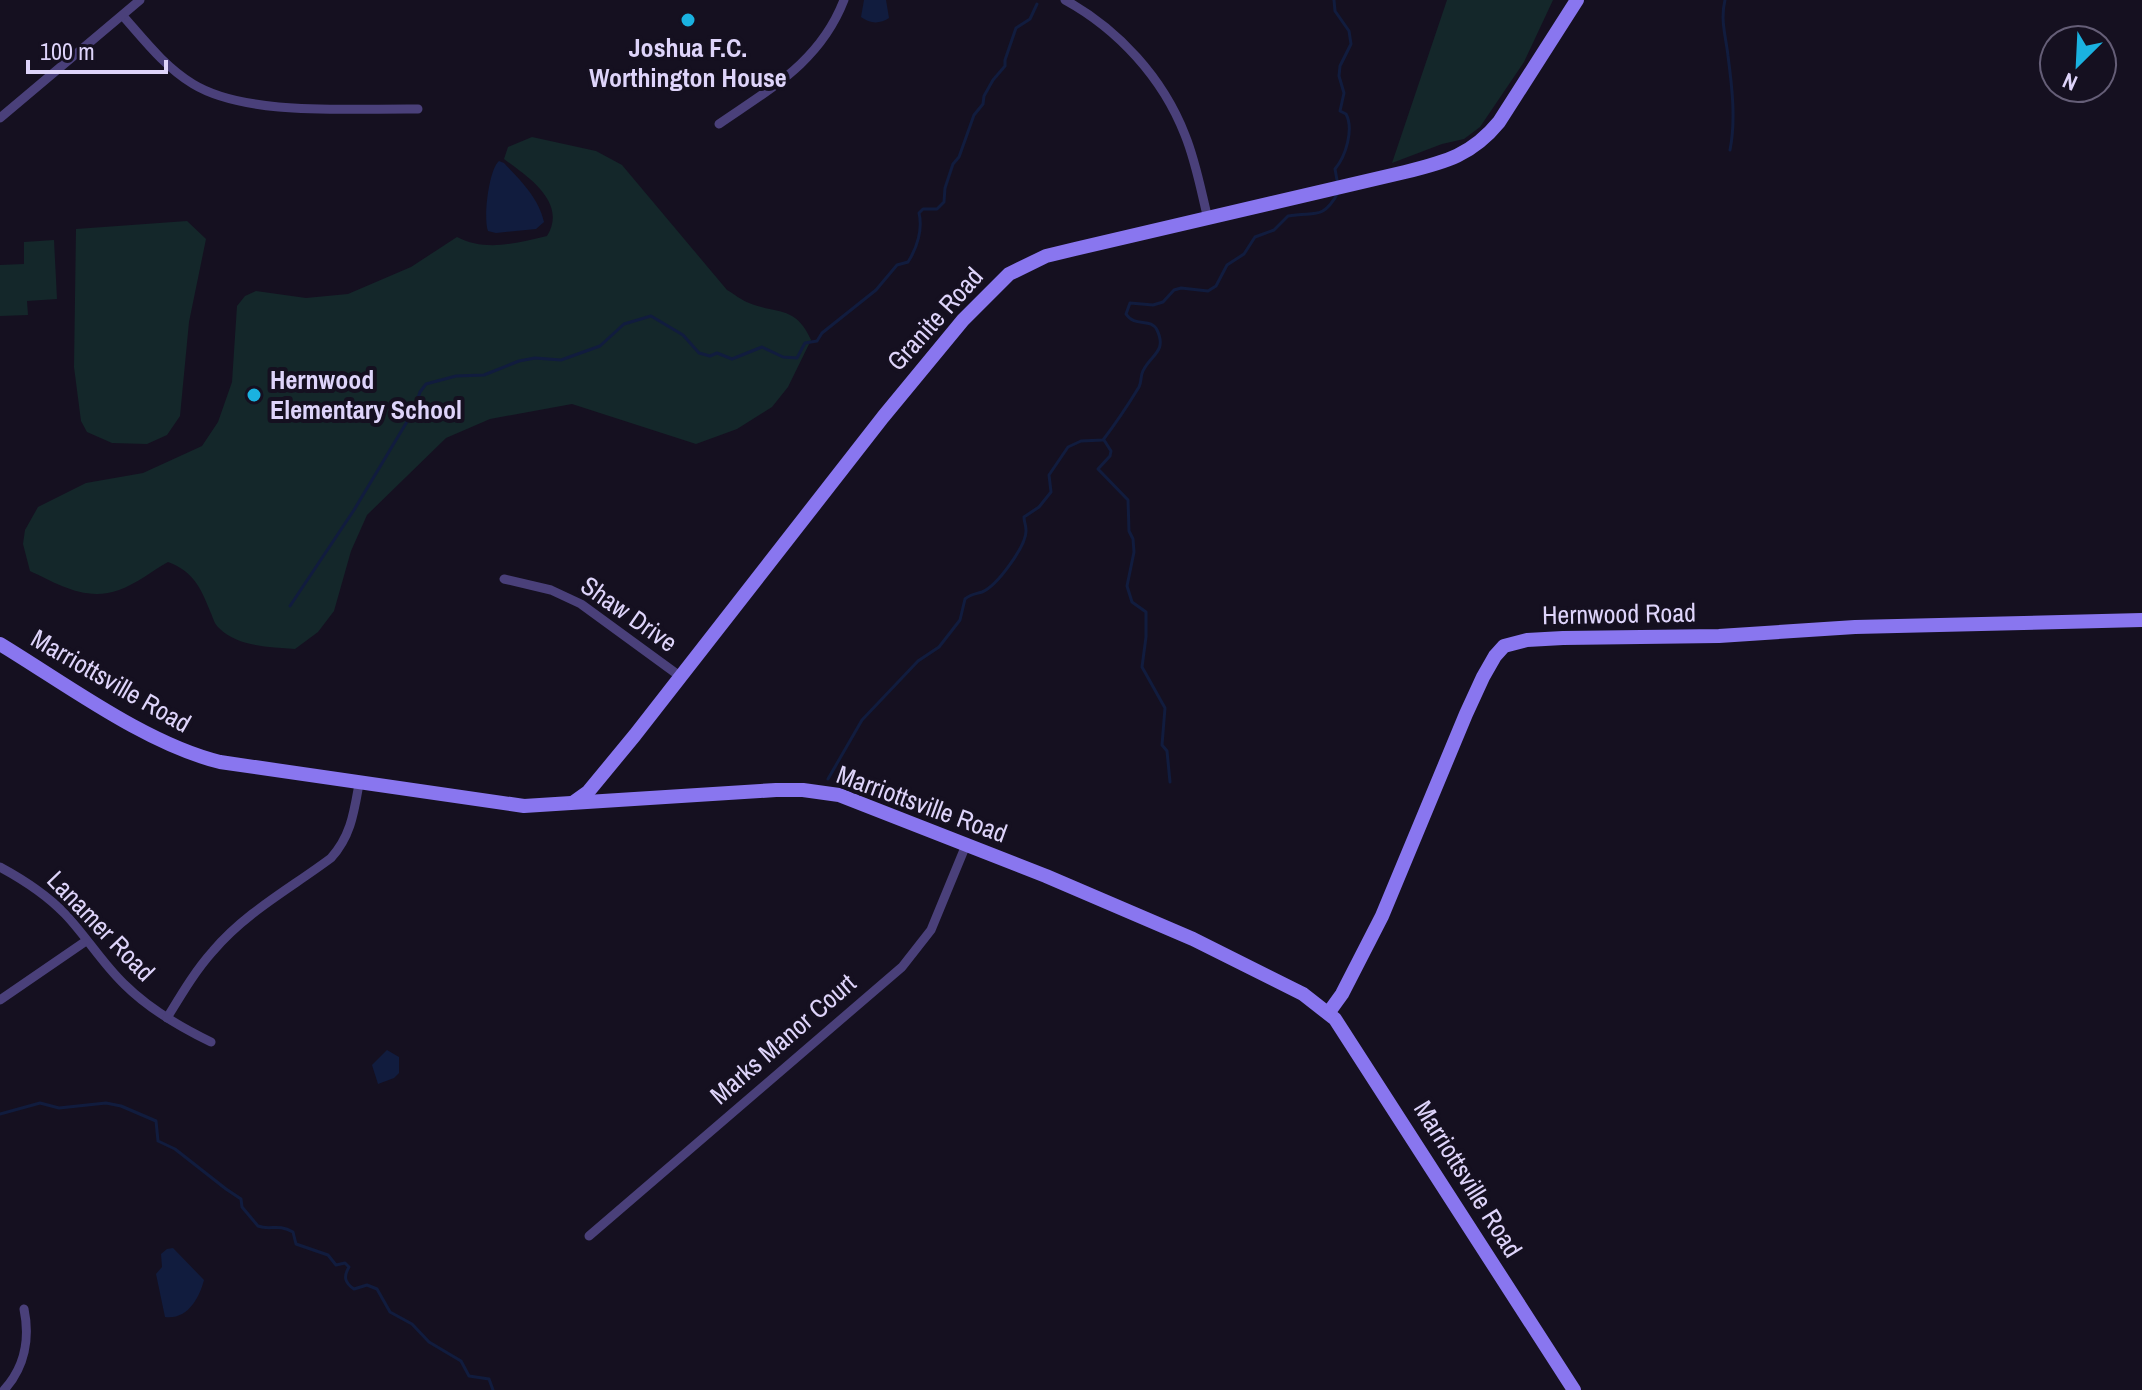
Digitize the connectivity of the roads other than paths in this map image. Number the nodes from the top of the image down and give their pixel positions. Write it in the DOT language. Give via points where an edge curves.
graph roads {
  1 [pos="140,0"];
  2 [pos="844,0"];
  3 [pos="1065,0"];
  4 [pos="1577,0"];
  5 [pos="123,16"];
  6 [pos="418,109"];
  7 [pos="0,118"];
  8 [pos="719,124"];
  9 [pos="1208,219"];
  10 [pos="504,579"];
  11 [pos="2142,620"];
  12 [pos="0,644"];
  13 [pos="681,677"];
  14 [pos="359,784"];
  15 [pos="574,802"];
  16 [pos="966,845"];
  17 [pos="0,867"];
  18 [pos="86,941"];
  19 [pos="0,1000"];
  20 [pos="1329,1012"];
  21 [pos="167,1018"];
  22 [pos="211,1042"];
  23 [pos="589,1236"];
  24 [pos="24,1309"];
  25 [pos="4,1390"];
  26 [pos="1574,1390"];
  1 -- 5 [label="street"];
  2 -- 8 [label="street" via="829,32 806,61"];
  3 -- 9 [label="street" via="1128,47 1160,86 1185,133"];
  4 -- 9 [label="street, Granite Road" via="1499,122 1472,149 1437,164"];
  5 -- 6 [label="street" via="159,58 214,95 261,106"];
  5 -- 7 [label="street"];
  9 -- 13 [label="street, Granite Road" via="1046,256 993,287 916,375"];
  10 -- 13 [label="street, Shaw Drive" via="551,590 581,604"];
  11 -- 20 [label="street, Hernwood Road" via="1563,638 1504,646 1465,716 1382,916"];
  12 -- 14 [label="street, Marriottsville Road" via="186,752 231,765"];
  13 -- 15 [label="street, Granite Road" via="588,792"];
  14 -- 15 [label="street, Marriottsville Road" via="524,806"];
  14 -- 21 [label="street" via="341,847 227,935"];
  15 -- 16 [label="street, Marriottsville Road" via="815,791 860,802"];
  16 -- 20 [label="street, Marriottsville Road" via="1218,950"];
  16 -- 23 [label="street, Marks Manor Court" via="931,930 902,967"];
  17 -- 18 [label="street, Lanamer Road" via="48,898"];
  18 -- 19 [label="street"];
  18 -- 21 [label="street, Lanamer Road" via="126,986"];
  20 -- 26 [label="street, Marriottsville Road"];
  21 -- 22 [label="street, Lanamer Road"];
  24 -- 25 [label="street" via="28,1335 21,1364"];
}
